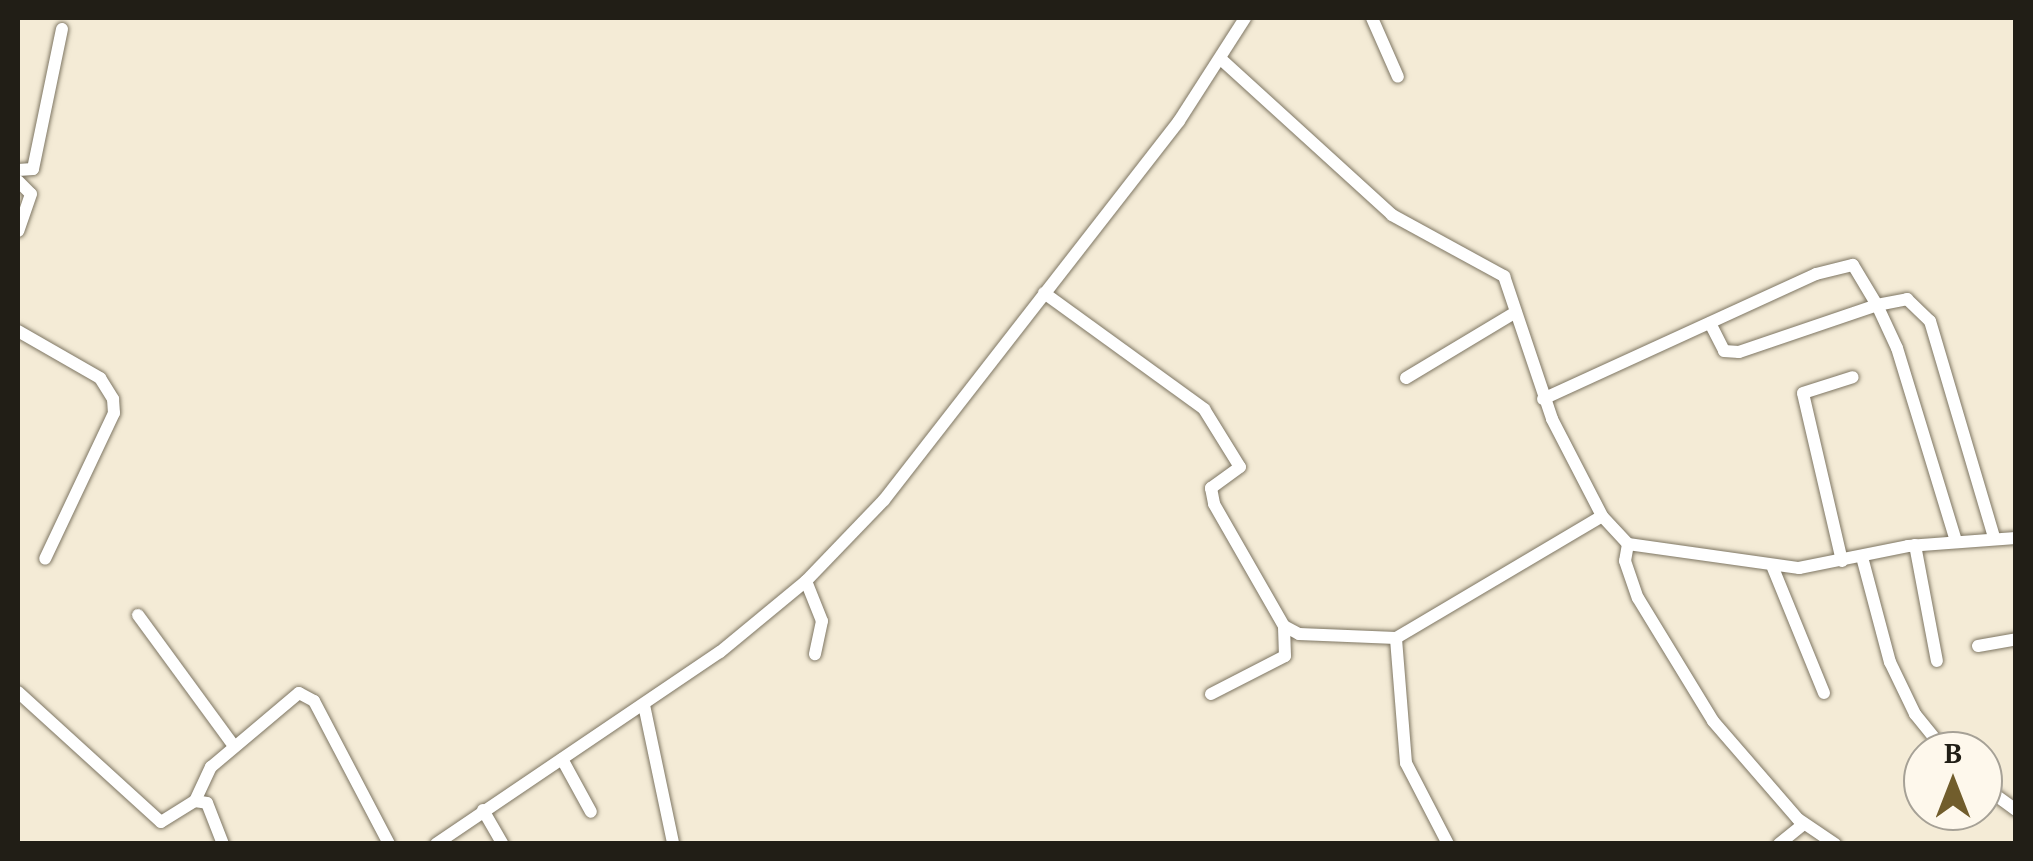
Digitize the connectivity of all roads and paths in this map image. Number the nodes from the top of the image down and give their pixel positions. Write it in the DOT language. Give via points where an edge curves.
graph roads {
  1 [pos="1245,18"];
  2 [pos="1372,18"];
  3 [pos="62,30"];
  4 [pos="1223,61"];
  5 [pos="1398,77"];
  6 [pos="18,170"];
  7 [pos="18,181"];
  8 [pos="18,230"];
  9 [pos="1044,293"];
  10 [pos="1877,304"];
  11 [pos="1516,312"];
  12 [pos="1710,324"];
  13 [pos="18,331"];
  14 [pos="1852,377"];
  15 [pos="1406,378"];
  16 [pos="1543,400"];
  17 [pos="1602,516"];
  18 [pos="1994,538"];
  19 [pos="2016,538"];
  20 [pos="1956,541"];
  21 [pos="1628,544"];
  22 [pos="1915,545"];
  23 [pos="1862,557"];
  24 [pos="46,559"];
  25 [pos="1842,562"];
  26 [pos="1773,568"];
  27 [pos="806,581"];
  28 [pos="138,615"];
  29 [pos="1284,626"];
  30 [pos="1396,638"];
  31 [pos="2016,640"];
  32 [pos="1978,646"];
  33 [pos="815,654"];
  34 [pos="1937,662"];
  35 [pos="18,692"];
  36 [pos="1824,693"];
  37 [pos="1210,694"];
  38 [pos="644,706"];
  39 [pos="1929,731"];
  40 [pos="233,745"];
  41 [pos="562,759"];
  42 [pos="196,801"];
  43 [pos="484,810"];
  44 [pos="591,812"];
  45 [pos="1804,824"];
  46 [pos="673,842"];
  47 [pos="223,844"];
  48 [pos="389,844"];
  49 [pos="436,844"];
  50 [pos="503,844"];
  51 [pos="1448,844"];
  52 [pos="1779,844"];
  53 [pos="1835,844"];
  1 -- 4 [label="street"];
  2 -- 5 [label="street"];
  3 -- 6 [label="street" via="33,169"];
  4 -- 9 [label="street"];
  4 -- 11 [label="street" via="1392,215 1504,276"];
  7 -- 8 [label="street" via="31,194"];
  9 -- 27 [label="street" via="884,500"];
  9 -- 29 [label="street" via="1204,410 1240,467 1211,488 1214,504"];
  10 -- 12 [label="street" via="1739,352 1724,351"];
  10 -- 12 [label="street" via="1860,270 1848,264"];
  10 -- 18 [label="street" via="1907,298 1930,321"];
  10 -- 20 [label="street"];
  11 -- 15 [label="street"];
  11 -- 16 [label="street"];
  12 -- 16 [label="street"];
  13 -- 24 [label="street" via="100,378 114,399 114,413"];
  14 -- 25 [label="street" via="1803,394"];
  16 -- 17 [label="street"];
  17 -- 21 [label="street"];
  17 -- 30 [label="street"];
  18 -- 19 [label="street"];
  18 -- 20 [label="street"];
  20 -- 22 [label="street"];
  21 -- 26 [label="street"];
  21 -- 45 [label="street" via="1628,576 1672,658 1714,721"];
  22 -- 23 [label="street"];
  22 -- 34 [label="street"];
  23 -- 25 [label="street"];
  23 -- 39 [label="street" via="1890,662"];
  25 -- 26 [label="street"];
  26 -- 36 [label="street"];
  27 -- 33 [label="street" via="822,621"];
  27 -- 38 [label="street"];
  28 -- 40 [label="street"];
  29 -- 30 [label="street" via="1299,634"];
  29 -- 37 [label="street" via="1285,656"];
  30 -- 51 [label="street" via="1406,763"];
  31 -- 32 [label="street"];
  35 -- 42 [label="street" via="161,822"];
  38 -- 41 [label="street"];
  38 -- 46 [label="street"];
  40 -- 42 [label="street" via="211,767"];
  40 -- 48 [label="street" via="299,693 306,695"];
  41 -- 43 [label="street"];
  41 -- 44 [label="street"];
  42 -- 47 [label="street" via="207,803"];
  43 -- 49 [label="street"];
  43 -- 50 [label="street"];
  45 -- 52 [label="street"];
  45 -- 53 [label="street"];
}
